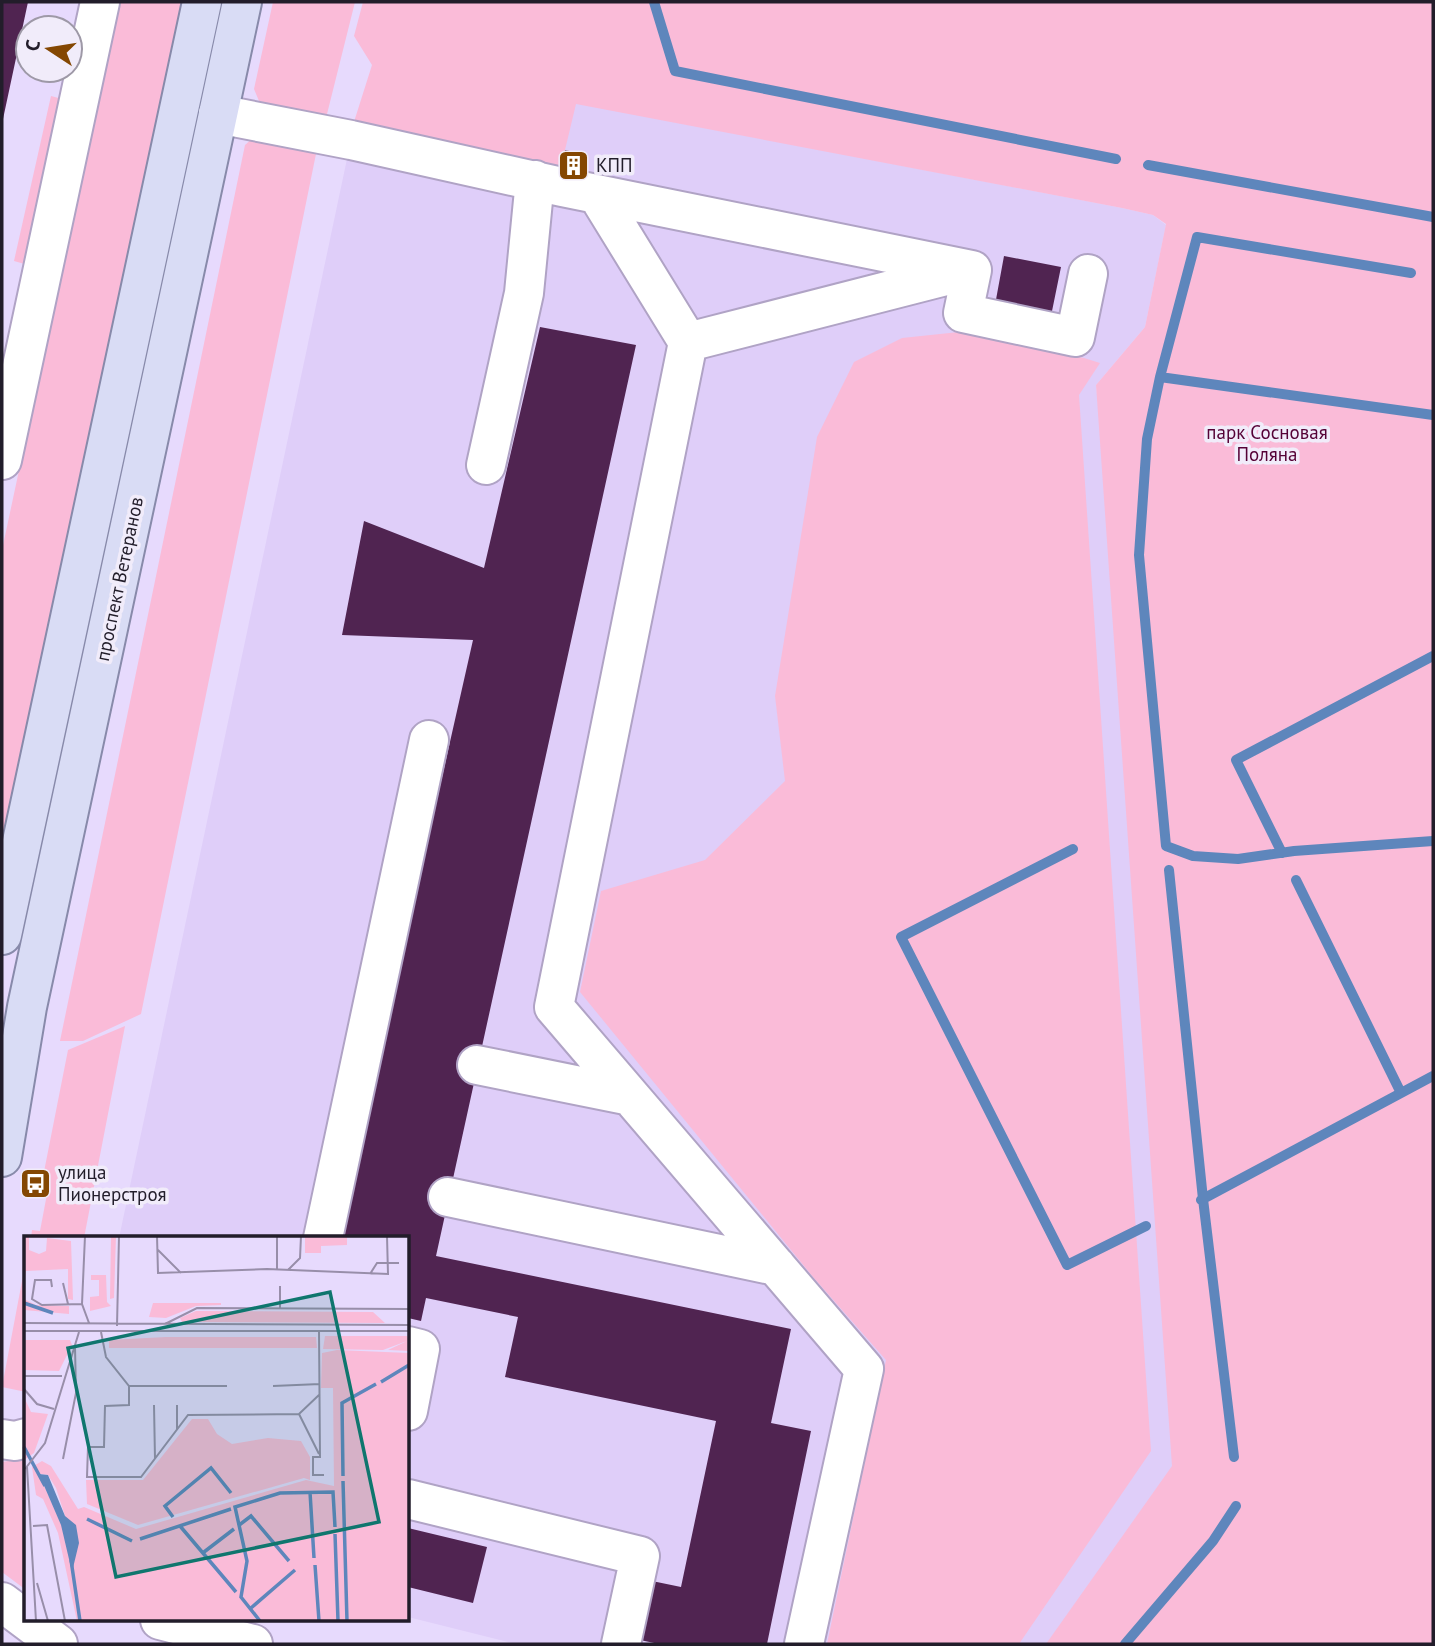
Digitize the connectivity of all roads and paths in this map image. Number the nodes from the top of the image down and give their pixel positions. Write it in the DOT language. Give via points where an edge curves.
graph roads {
  1 [pos="100,2"];
  2 [pos="202,2"];
  3 [pos="242,2"];
  4 [pos="218,114"];
  5 [pos="536,180"];
  6 [pos="597,194"];
  7 [pos="972,270"];
  8 [pos="1088,274"];
  9 [pos="16,320"];
  10 [pos="688,342"];
  11 [pos="2,460"];
  12 [pos="486,465"];
  13 [pos="429,740"];
  14 [pos="2,935"];
  15 [pos="477,1065"];
  16 [pos="630,1096"];
  17 [pos="2,1157"];
  18 [pos="448,1197"];
  19 [pos="323,1236"];
  20 [pos="776,1266"];
  21 [pos="410,1346"];
  22 [pos="410,1401"];
  23 [pos="2,1439"];
  24 [pos="24,1439"];
  25 [pos="410,1499"];
  26 [pos="24,1593"];
  27 [pos="2,1601"];
  28 [pos="24,1618"];
  29 [pos="29,1622"];
  30 [pos="168,1622"];
  31 [pos="58,1644"];
  32 [pos="253,1644"];
  33 [pos="621,1644"];
  34 [pos="804,1644"];
  1 -- 9 [label="street"];
  2 -- 14 [label="main road, проспект Ветеранов"];
  3 -- 4 [label="main road, проспект Ветеранов"];
  4 -- 5 [label="street"];
  4 -- 17 [label="main road, проспект Ветеранов" via="27,1007"];
  5 -- 6 [label="street"];
  5 -- 12 [label="street" via="524,293"];
  6 -- 7 [label="street"];
  6 -- 10 [label="street"];
  7 -- 8 [label="street" via="963,313 1075,337"];
  7 -- 10 [label="street"];
  9 -- 11 [label="street"];
  10 -- 16 [label="street" via="554,1007"];
  13 -- 19 [label="street"];
  15 -- 16 [label="street"];
  16 -- 20 [label="street"];
  18 -- 20 [label="street"];
  20 -- 34 [label="street" via="864,1368"];
  21 -- 22 [label="street" via="420,1349"];
  23 -- 24 [label="street"];
  25 -- 33 [label="street" via="640,1556"];
  26 -- 27 [label="street"];
  27 -- 28 [label="street"];
  29 -- 31 [label="street"];
  30 -- 32 [label="street"];
}
